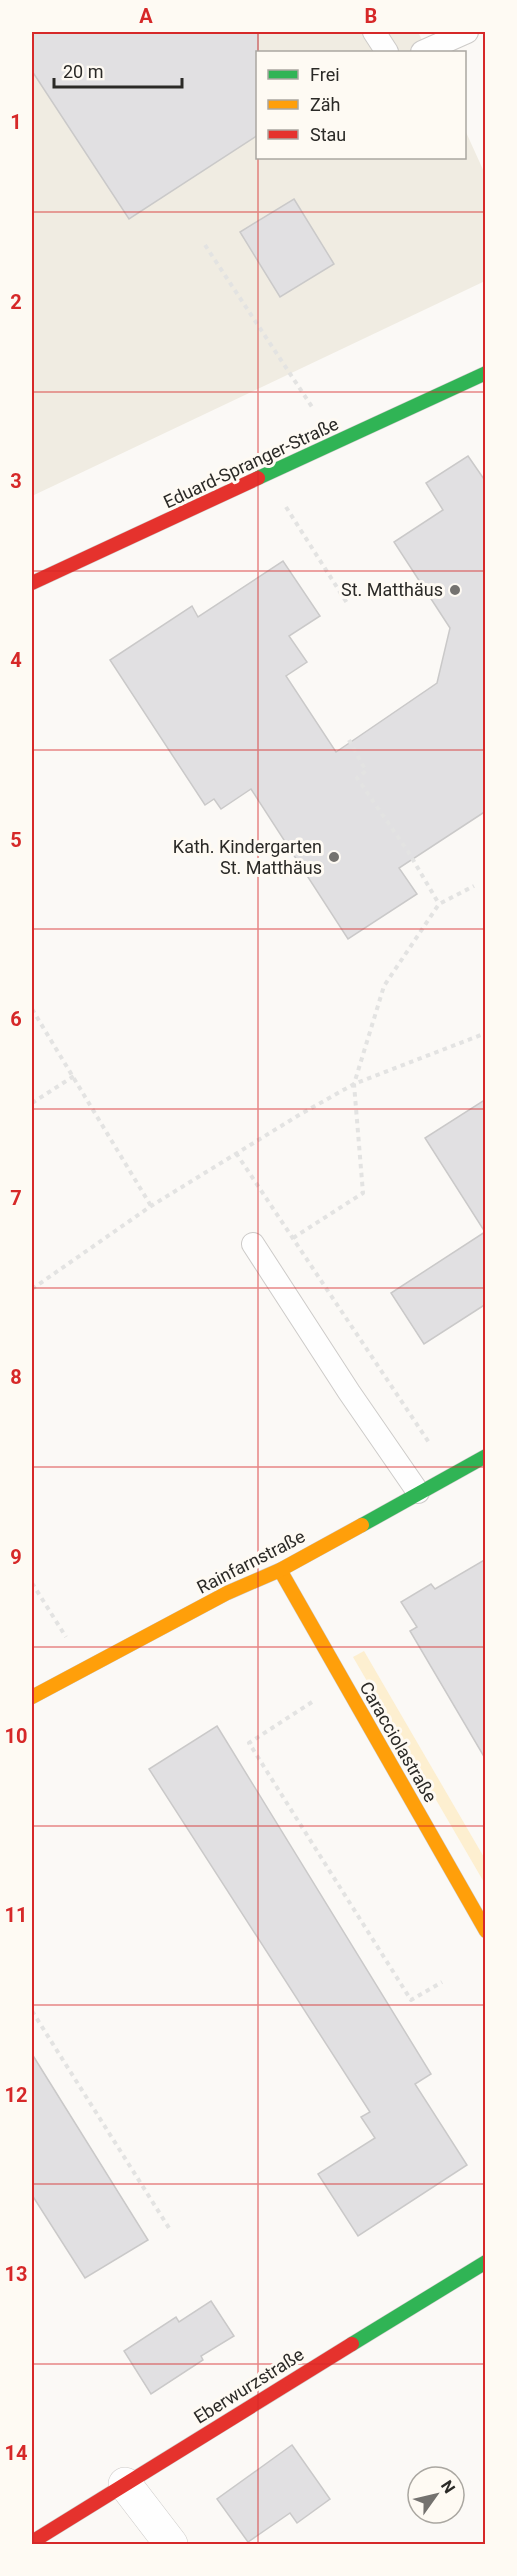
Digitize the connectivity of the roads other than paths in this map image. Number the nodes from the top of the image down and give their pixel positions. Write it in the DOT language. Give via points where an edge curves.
graph roads {
  1 [pos="374,32"];
  2 [pos="466,32"];
  3 [pos="386,51"];
  4 [pos="424,51"];
  5 [pos="486,373"];
  6 [pos="32,584"];
  7 [pos="253,1244"];
  8 [pos="486,1456"];
  9 [pos="418,1492"];
  10 [pos="280,1570"];
  11 [pos="32,1697"];
  12 [pos="486,1930"];
  13 [pos="486,2262"];
  14 [pos="125,2484"];
  15 [pos="32,2542"];
  16 [pos="171,2544"];
  1 -- 3 [label="lane"];
  2 -- 4 [label="lane"];
  5 -- 6 [label="street, Eduard-Spranger-Straße"];
  7 -- 9 [label="lane"];
  8 -- 9 [label="street, Rainfarnstraße"];
  9 -- 10 [label="street, Rainfarnstraße"];
  10 -- 11 [label="street, Rainfarnstraße" via="227,1593"];
  10 -- 12 [label="street, Caracciolastraße"];
  13 -- 14 [label="street, Eberwurzstraße"];
  14 -- 15 [label="street, Eberwurzstraße"];
  14 -- 16 [label="street"];
}
